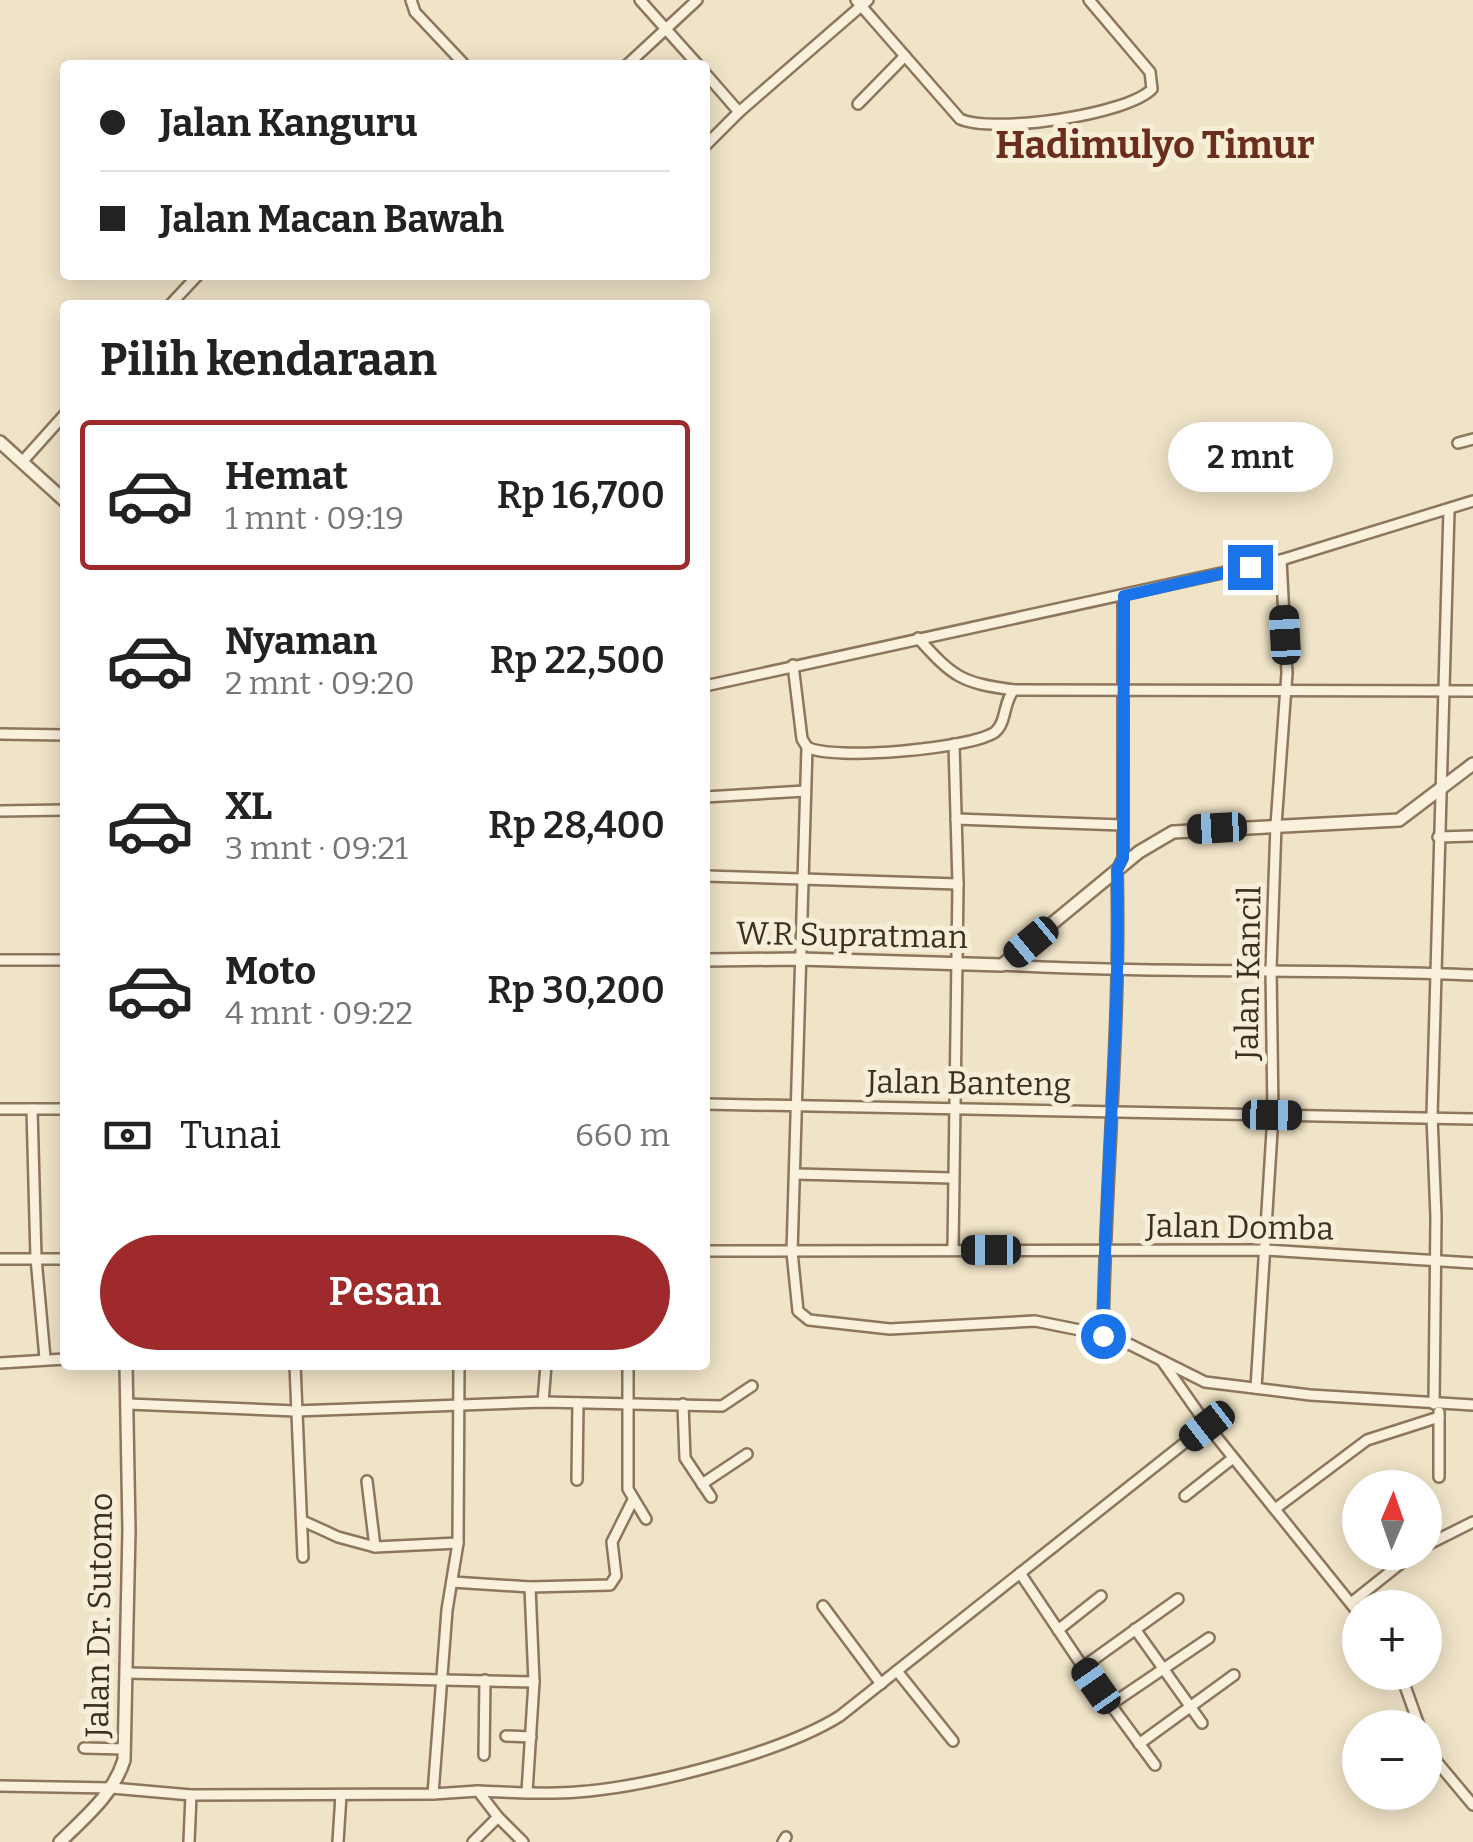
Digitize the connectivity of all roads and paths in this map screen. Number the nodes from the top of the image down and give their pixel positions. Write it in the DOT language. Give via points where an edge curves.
graph roads {
  1 [pos="411,0"];
  2 [pos="640,0"];
  3 [pos="697,0"];
  4 [pos="1088,0"];
  5 [pos="862,2"];
  6 [pos="666,28"];
  7 [pos="905,56"];
  8 [pos="459,60"];
  9 [pos="632,60"];
  10 [pos="694,60"];
  11 [pos="710,79"];
  12 [pos="858,104"];
  13 [pos="739,112"];
  14 [pos="710,141"];
  15 [pos="193,280"];
  16 [pos="175,300"];
  17 [pos="60,420"];
  18 [pos="1473,439"];
  19 [pos="0,442"];
  20 [pos="1458,443"];
  21 [pos="22,462"];
  22 [pos="60,496"];
  23 [pos="1473,501"];
  24 [pos="1449,510"];
  25 [pos="1281,560"];
  26 [pos="1124,596"];
  27 [pos="918,638"];
  28 [pos="794,664"];
  29 [pos="710,685"];
  30 [pos="1014,690"];
  31 [pos="1122,690"];
  32 [pos="1286,690"];
  33 [pos="1442,690"];
  34 [pos="1473,691"];
  35 [pos="0,734"];
  36 [pos="60,735"];
  37 [pos="954,744"];
  38 [pos="807,747"];
  39 [pos="1473,764"];
  40 [pos="1439,790"];
  41 [pos="805,791"];
  42 [pos="710,797"];
  43 [pos="60,810"];
  44 [pos="0,811"];
  45 [pos="956,819"];
  46 [pos="1122,825"];
  47 [pos="1276,825"];
  48 [pos="1438,836"];
  49 [pos="1473,836"];
  50 [pos="1117,870"];
  51 [pos="710,876"];
  52 [pos="801,881"];
  53 [pos="958,884"];
  54 [pos="799,959"];
  55 [pos="0,960"];
  56 [pos="60,960"];
  57 [pos="710,960"];
  58 [pos="956,963"];
  59 [pos="1002,965"];
  60 [pos="1271,969"];
  61 [pos="1120,972"];
  62 [pos="1436,974"];
  63 [pos="1473,975"];
  64 [pos="710,1104"];
  65 [pos="797,1105"];
  66 [pos="953,1108"];
  67 [pos="0,1109"];
  68 [pos="32,1109"];
  69 [pos="60,1109"];
  70 [pos="1112,1110"];
  71 [pos="1272,1115"];
  72 [pos="1432,1116"];
  73 [pos="1473,1119"];
  74 [pos="796,1174"];
  75 [pos="952,1178"];
  76 [pos="953,1250"];
  77 [pos="1104,1250"];
  78 [pos="1264,1250"];
  79 [pos="710,1251"];
  80 [pos="792,1252"];
  81 [pos="36,1258"];
  82 [pos="0,1259"];
  83 [pos="60,1259"];
  84 [pos="1436,1261"];
  85 [pos="1473,1264"];
  86 [pos="1103,1336"];
  87 [pos="45,1358"];
  88 [pos="60,1359"];
  89 [pos="1160,1359"];
  90 [pos="0,1363"];
  91 [pos="126,1370"];
  92 [pos="294,1370"];
  93 [pos="459,1370"];
  94 [pos="545,1370"];
  95 [pos="628,1370"];
  96 [pos="752,1386"];
  97 [pos="1256,1388"];
  98 [pos="542,1402"];
  99 [pos="578,1403"];
  100 [pos="128,1404"];
  101 [pos="626,1404"];
  102 [pos="683,1404"];
  103 [pos="1437,1404"];
  104 [pos="1473,1405"];
  105 [pos="458,1407"];
  106 [pos="296,1411"];
  107 [pos="1439,1417"];
  108 [pos="1207,1426"];
  109 [pos="746,1454"];
  110 [pos="1233,1458"];
  111 [pos="1439,1470"];
  112 [pos="577,1480"];
  113 [pos="367,1481"];
  114 [pos="702,1484"];
  115 [pos="1186,1496"];
  116 [pos="711,1497"];
  117 [pos="632,1500"];
  118 [pos="1276,1509"];
  119 [pos="646,1519"];
  120 [pos="302,1521"];
  121 [pos="1473,1522"];
  122 [pos="1442,1538"];
  123 [pos="458,1543"];
  124 [pos="375,1547"];
  125 [pos="303,1557"];
  126 [pos="1392,1570"];
  127 [pos="1020,1573"];
  128 [pos="452,1582"];
  129 [pos="530,1587"];
  130 [pos="1367,1590"];
  131 [pos="1342,1591"];
  132 [pos="1101,1596"];
  133 [pos="1178,1599"];
  134 [pos="823,1606"];
  135 [pos="1135,1629"];
  136 [pos="1058,1630"];
  137 [pos="1209,1638"];
  138 [pos="1083,1667"];
  139 [pos="1162,1668"];
  140 [pos="898,1671"];
  141 [pos="127,1673"];
  142 [pos="1234,1676"];
  143 [pos="442,1678"];
  144 [pos="485,1680"];
  145 [pos="534,1682"];
  146 [pos="881,1684"];
  147 [pos="1110,1705"];
  148 [pos="1192,1707"];
  149 [pos="1202,1723"];
  150 [pos="506,1736"];
  151 [pos="531,1737"];
  152 [pos="953,1741"];
  153 [pos="1140,1744"];
  154 [pos="84,1748"];
  155 [pos="125,1749"];
  156 [pos="484,1755"];
  157 [pos="1155,1765"];
  158 [pos="1442,1767"];
  159 [pos="0,1786"];
  160 [pos="112,1788"];
  161 [pos="478,1790"];
  162 [pos="527,1792"];
  163 [pos="433,1794"];
  164 [pos="341,1795"];
  165 [pos="191,1796"];
  166 [pos="1473,1805"];
  167 [pos="498,1817"];
  168 [pos="60,1842"];
  169 [pos="189,1842"];
  170 [pos="338,1842"];
  171 [pos="474,1842"];
  172 [pos="523,1842"];
  1 -- 8 [label="street"];
  2 -- 6 [label="street"];
  3 -- 6 [label="street"];
  4 -- 7 [label="street" via="1150,72 1152,89 1138,102 1068,118 970,124"];
  5 -- 7 [label="street"];
  5 -- 13 [label="street"];
  6 -- 9 [label="street"];
  6 -- 10 [label="street"];
  7 -- 12 [label="street"];
  11 -- 13 [label="street"];
  13 -- 14 [label="street"];
  15 -- 16 [label="street"];
  17 -- 21 [label="street"];
  18 -- 20 [label="street"];
  19 -- 21 [label="street"];
  21 -- 22 [label="street"];
  23 -- 24 [label="street"];
  24 -- 25 [label="street"];
  24 -- 33 [label="street"];
  25 -- 26 [label="street"];
  25 -- 32 [label="street, Jalan Kancil"];
  26 -- 27 [label="street"];
  26 -- 31 [label="street"];
  27 -- 28 [label="street"];
  27 -- 30 [label="street" via="950,673"];
  28 -- 29 [label="street"];
  28 -- 38 [label="street"];
  30 -- 31 [label="street"];
  30 -- 37 [label="street" via="995,731"];
  31 -- 32 [label="street"];
  31 -- 46 [label="street"];
  32 -- 33 [label="street"];
  32 -- 47 [label="street, Jalan Kancil"];
  33 -- 34 [label="street"];
  33 -- 40 [label="street"];
  35 -- 36 [label="street"];
  37 -- 38 [label="street" via="834,753"];
  37 -- 45 [label="street"];
  38 -- 41 [label="street"];
  39 -- 40 [label="street, W.R Supratman"];
  40 -- 47 [label="street, W.R Supratman" via="1399,820"];
  40 -- 48 [label="street"];
  41 -- 42 [label="street"];
  41 -- 52 [label="street"];
  43 -- 44 [label="street"];
  45 -- 46 [label="street"];
  45 -- 53 [label="street"];
  46 -- 50 [label="street"];
  47 -- 50 [label="street, W.R Supratman" via="1173,832"];
  47 -- 60 [label="street, Jalan Kancil"];
  48 -- 49 [label="street"];
  48 -- 62 [label="street"];
  50 -- 59 [label="street, W.R Supratman"];
  50 -- 61 [label="street"];
  51 -- 52 [label="street"];
  52 -- 53 [label="street"];
  52 -- 54 [label="street"];
  53 -- 58 [label="street"];
  54 -- 57 [label="street, W.R Supratman"];
  54 -- 58 [label="street, W.R Supratman"];
  54 -- 65 [label="street"];
  55 -- 56 [label="street"];
  58 -- 59 [label="street, W.R Supratman"];
  58 -- 66 [label="street"];
  59 -- 61 [label="street"];
  60 -- 61 [label="street"];
  60 -- 62 [label="street"];
  60 -- 71 [label="street, Jalan Kancil"];
  61 -- 70 [label="street"];
  62 -- 63 [label="street"];
  62 -- 72 [label="street"];
  64 -- 65 [label="street, Jalan Banteng"];
  65 -- 66 [label="street, Jalan Banteng"];
  65 -- 74 [label="street"];
  66 -- 70 [label="street, Jalan Banteng"];
  66 -- 75 [label="street"];
  67 -- 68 [label="street"];
  68 -- 69 [label="street"];
  68 -- 81 [label="street"];
  70 -- 71 [label="street, Jalan Banteng"];
  70 -- 77 [label="street"];
  71 -- 72 [label="street, Jalan Banteng"];
  71 -- 78 [label="street, Jalan Kancil"];
  72 -- 73 [label="street, Jalan Banteng"];
  72 -- 84 [label="street"];
  74 -- 75 [label="street"];
  74 -- 80 [label="street"];
  75 -- 76 [label="street"];
  76 -- 77 [label="street, Jalan Domba"];
  76 -- 80 [label="street, Jalan Domba"];
  77 -- 78 [label="street, Jalan Domba"];
  77 -- 86 [label="street"];
  78 -- 84 [label="street, Jalan Domba"];
  78 -- 97 [label="street, Jalan Kancil"];
  79 -- 80 [label="street, Jalan Domba"];
  80 -- 86 [label="street" via="798,1310 809,1320 890,1330 1018,1320"];
  81 -- 82 [label="street"];
  81 -- 83 [label="street"];
  81 -- 87 [label="street"];
  84 -- 85 [label="street, Jalan Domba"];
  84 -- 103 [label="street"];
  86 -- 89 [label="street"];
  87 -- 88 [label="street"];
  87 -- 90 [label="street"];
  89 -- 97 [label="street" via="1205,1382"];
  89 -- 108 [label="street"];
  91 -- 100 [label="street, Jalan Dr. Sutomo"];
  92 -- 106 [label="street"];
  93 -- 105 [label="street"];
  94 -- 98 [label="street"];
  95 -- 101 [label="street"];
  96 -- 102 [label="street" via="722,1406"];
  97 -- 103 [label="street"];
  98 -- 99 [label="street"];
  98 -- 105 [label="street"];
  99 -- 101 [label="street"];
  99 -- 112 [label="street"];
  100 -- 106 [label="street"];
  100 -- 141 [label="street, Jalan Dr. Sutomo"];
  101 -- 102 [label="street"];
  101 -- 117 [label="street"];
  102 -- 114 [label="street" via="684,1458"];
  103 -- 104 [label="street"];
  103 -- 107 [label="street"];
  105 -- 106 [label="street"];
  105 -- 123 [label="street"];
  106 -- 120 [label="street"];
  107 -- 111 [label="street"];
  107 -- 118 [label="street" via="1367,1440"];
  108 -- 110 [label="street"];
  108 -- 127 [label="street"];
  109 -- 114 [label="street"];
  110 -- 115 [label="street"];
  110 -- 118 [label="street"];
  113 -- 124 [label="street"];
  114 -- 116 [label="street"];
  117 -- 119 [label="street"];
  117 -- 129 [label="street" via="612,1542 615,1582"];
  118 -- 131 [label="street"];
  120 -- 124 [label="street"];
  120 -- 125 [label="street"];
  121 -- 122 [label="street"];
  123 -- 124 [label="street"];
  123 -- 128 [label="street"];
  126 -- 130 [label="street"];
  127 -- 136 [label="street"];
  127 -- 140 [label="street"];
  128 -- 129 [label="street"];
  128 -- 143 [label="street"];
  129 -- 145 [label="street"];
  132 -- 136 [label="street"];
  133 -- 135 [label="street"];
  134 -- 146 [label="street"];
  135 -- 138 [label="street"];
  135 -- 139 [label="street"];
  136 -- 138 [label="street"];
  137 -- 139 [label="street"];
  138 -- 147 [label="street"];
  139 -- 147 [label="street"];
  139 -- 148 [label="street"];
  140 -- 146 [label="street"];
  140 -- 152 [label="street"];
  141 -- 143 [label="street"];
  141 -- 155 [label="street, Jalan Dr. Sutomo"];
  142 -- 148 [label="street"];
  143 -- 144 [label="street"];
  143 -- 163 [label="street"];
  144 -- 145 [label="street"];
  144 -- 156 [label="street"];
  145 -- 151 [label="street"];
  146 -- 162 [label="street" via="819,1730 716,1765 603,1789"];
  147 -- 153 [label="street"];
  148 -- 149 [label="street"];
  148 -- 153 [label="street"];
  150 -- 151 [label="street"];
  151 -- 162 [label="street"];
  153 -- 157 [label="street"];
  154 -- 155 [label="street"];
  155 -- 160 [label="street, Jalan Dr. Sutomo"];
  158 -- 166 [label="street"];
  159 -- 160 [label="street"];
  160 -- 165 [label="street"];
  160 -- 168 [label="street, Jalan Dr. Sutomo"];
  161 -- 162 [label="street"];
  161 -- 163 [label="street"];
  161 -- 167 [label="street"];
  163 -- 164 [label="street"];
  164 -- 165 [label="street"];
  164 -- 170 [label="street"];
  165 -- 169 [label="street"];
  167 -- 171 [label="street"];
  167 -- 172 [label="street"];
}
